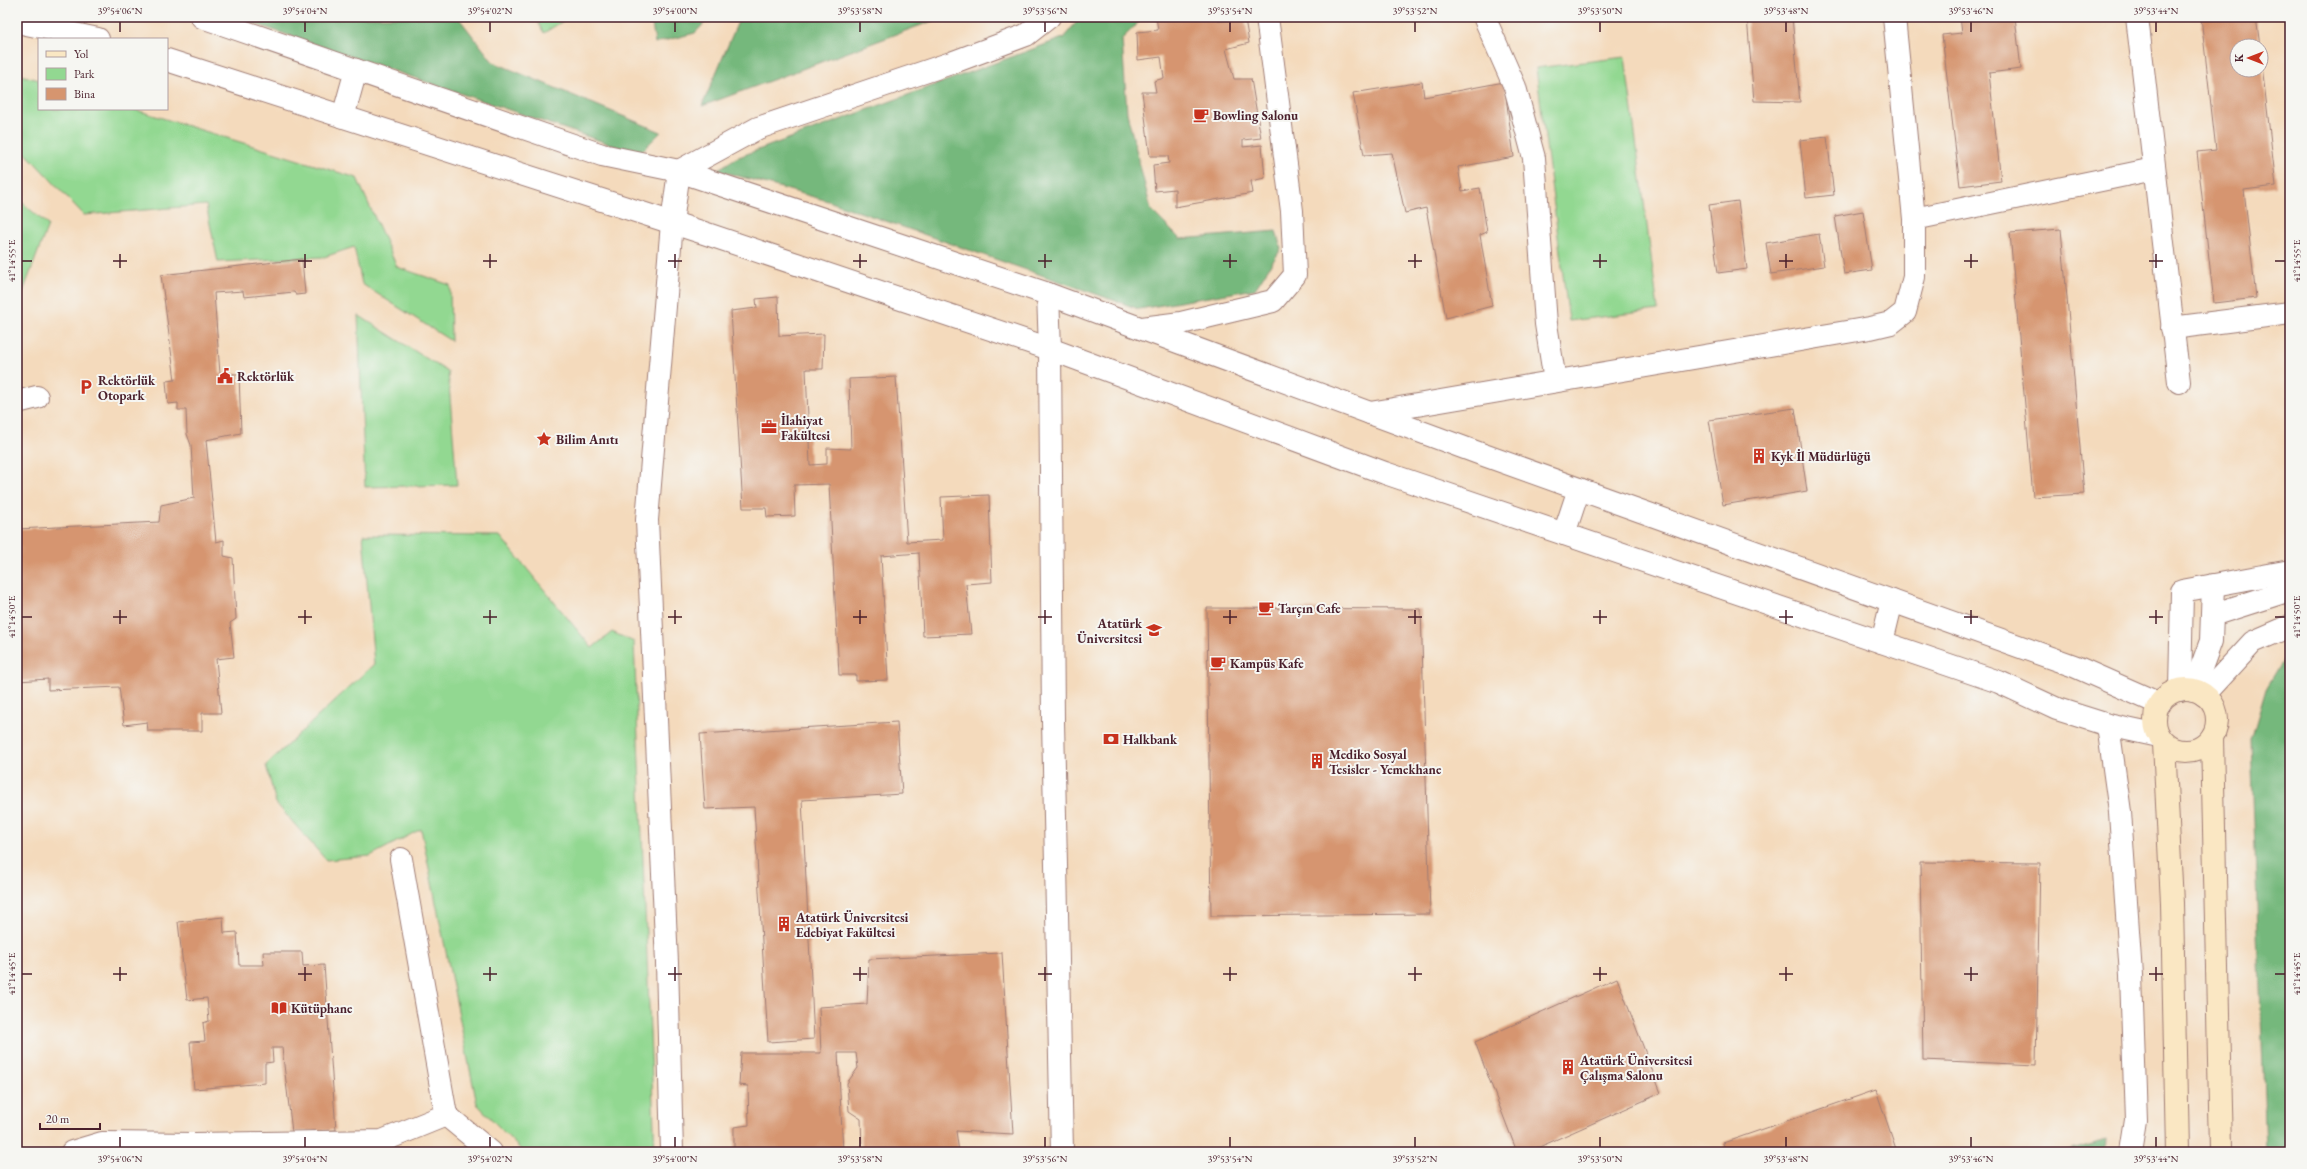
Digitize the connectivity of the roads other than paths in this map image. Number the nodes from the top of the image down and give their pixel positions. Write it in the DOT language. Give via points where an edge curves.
graph roads {
  1 [pos="202,17"];
  2 [pos="1049,17"];
  3 [pos="1267,17"];
  4 [pos="1894,17"];
  5 [pos="2137,17"];
  6 [pos="1485,19"];
  7 [pos="17,22"];
  8 [pos="93,38"];
  9 [pos="168,60"];
  10 [pos="356,70"];
  11 [pos="343,117"];
  12 [pos="2154,169"];
  13 [pos="679,171"];
  14 [pos="1914,219"];
  15 [pos="672,223"];
  16 [pos="1048,294"];
  17 [pos="2290,313"];
  18 [pos="2172,328"];
  19 [pos="1139,329"];
  20 [pos="1050,349"];
  21 [pos="1555,382"];
  22 [pos="2179,382"];
  23 [pos="17,393"];
  24 [pos="17,402"];
  25 [pos="1369,413"];
  26 [pos="1579,489"];
  27 [pos="1564,534"];
  28 [pos="2290,571"];
  29 [pos="2213,585"];
  30 [pos="2290,590"];
  31 [pos="1892,601"];
  32 [pos="2212,615"];
  33 [pos="2290,626"];
  34 [pos="1882,642"];
  35 [pos="2192,692"];
  36 [pos="2160,704"];
  37 [pos="2108,725"];
  38 [pos="2212,737"];
  39 [pos="2162,739"];
  40 [pos="401,859"];
  41 [pos="446,1115"];
  42 [pos="72,1152"];
  43 [pos="491,1152"];
  44 [pos="672,1152"];
  45 [pos="1062,1152"];
  46 [pos="2131,1152"];
  47 [pos="2177,1152"];
  48 [pos="2221,1152"];
  1 -- 10 [label="street"];
  2 -- 13 [label="street" via="1026,35 951,64 758,128"];
  3 -- 19 [label="street" via="1292,211 1295,275 1273,301 1181,323"];
  4 -- 14 [label="street"];
  5 -- 12 [label="street"];
  6 -- 21 [label="street" via="1515,87 1534,158 1546,324"];
  7 -- 8 [label="street"];
  9 -- 11 [label="street"];
  10 -- 11 [label="street"];
  10 -- 13 [label="street" via="602,155"];
  11 -- 15 [label="street"];
  12 -- 14 [label="street"];
  12 -- 18 [label="street"];
  13 -- 15 [label="street"];
  13 -- 16 [label="street"];
  14 -- 21 [label="street" via="1914,277 1905,312 1891,323"];
  15 -- 20 [label="street"];
  15 -- 44 [label="street" via="647,520 667,963"];
  16 -- 19 [label="street"];
  16 -- 20 [label="street"];
  17 -- 18 [label="street"];
  18 -- 22 [label="street"];
  19 -- 25 [label="street"];
  20 -- 27 [label="street" via="1385,473"];
  20 -- 45 [label="street" via="1053,728"];
  21 -- 25 [label="street"];
  23 -- 24 [label="street" via="37,397"];
  25 -- 26 [label="street"];
  26 -- 27 [label="street"];
  26 -- 31 [label="street"];
  27 -- 34 [label="street"];
  28 -- 29 [label="street"];
  29 -- 32 [label="street"];
  29 -- 35 [label="street" via="2182,591"];
  30 -- 32 [label="street"];
  31 -- 34 [label="street"];
  31 -- 36 [label="street" via="2074,666"];
  32 -- 35 [label="street" via="2211,641"];
  33 -- 35 [label="street" via="2253,642"];
  34 -- 37 [label="street" via="1999,682 2057,709"];
  35 -- 36 [label="main road" via="2168,694"];
  35 -- 38 [label="main road" via="2213,704 2217,725"];
  36 -- 39 [label="main road" via="2155,720"];
  37 -- 39 [label="street"];
  37 -- 46 [label="street" via="2120,812 2130,967 2136,1120"];
  38 -- 39 [label="main road" via="2203,746 2192,751 2175,750"];
  38 -- 48 [label="main road"];
  39 -- 47 [label="main road" via="2172,903"];
  40 -- 41 [label="street"];
  41 -- 42 [label="street" via="382,1141 102,1143"];
  41 -- 43 [label="street"];
}
